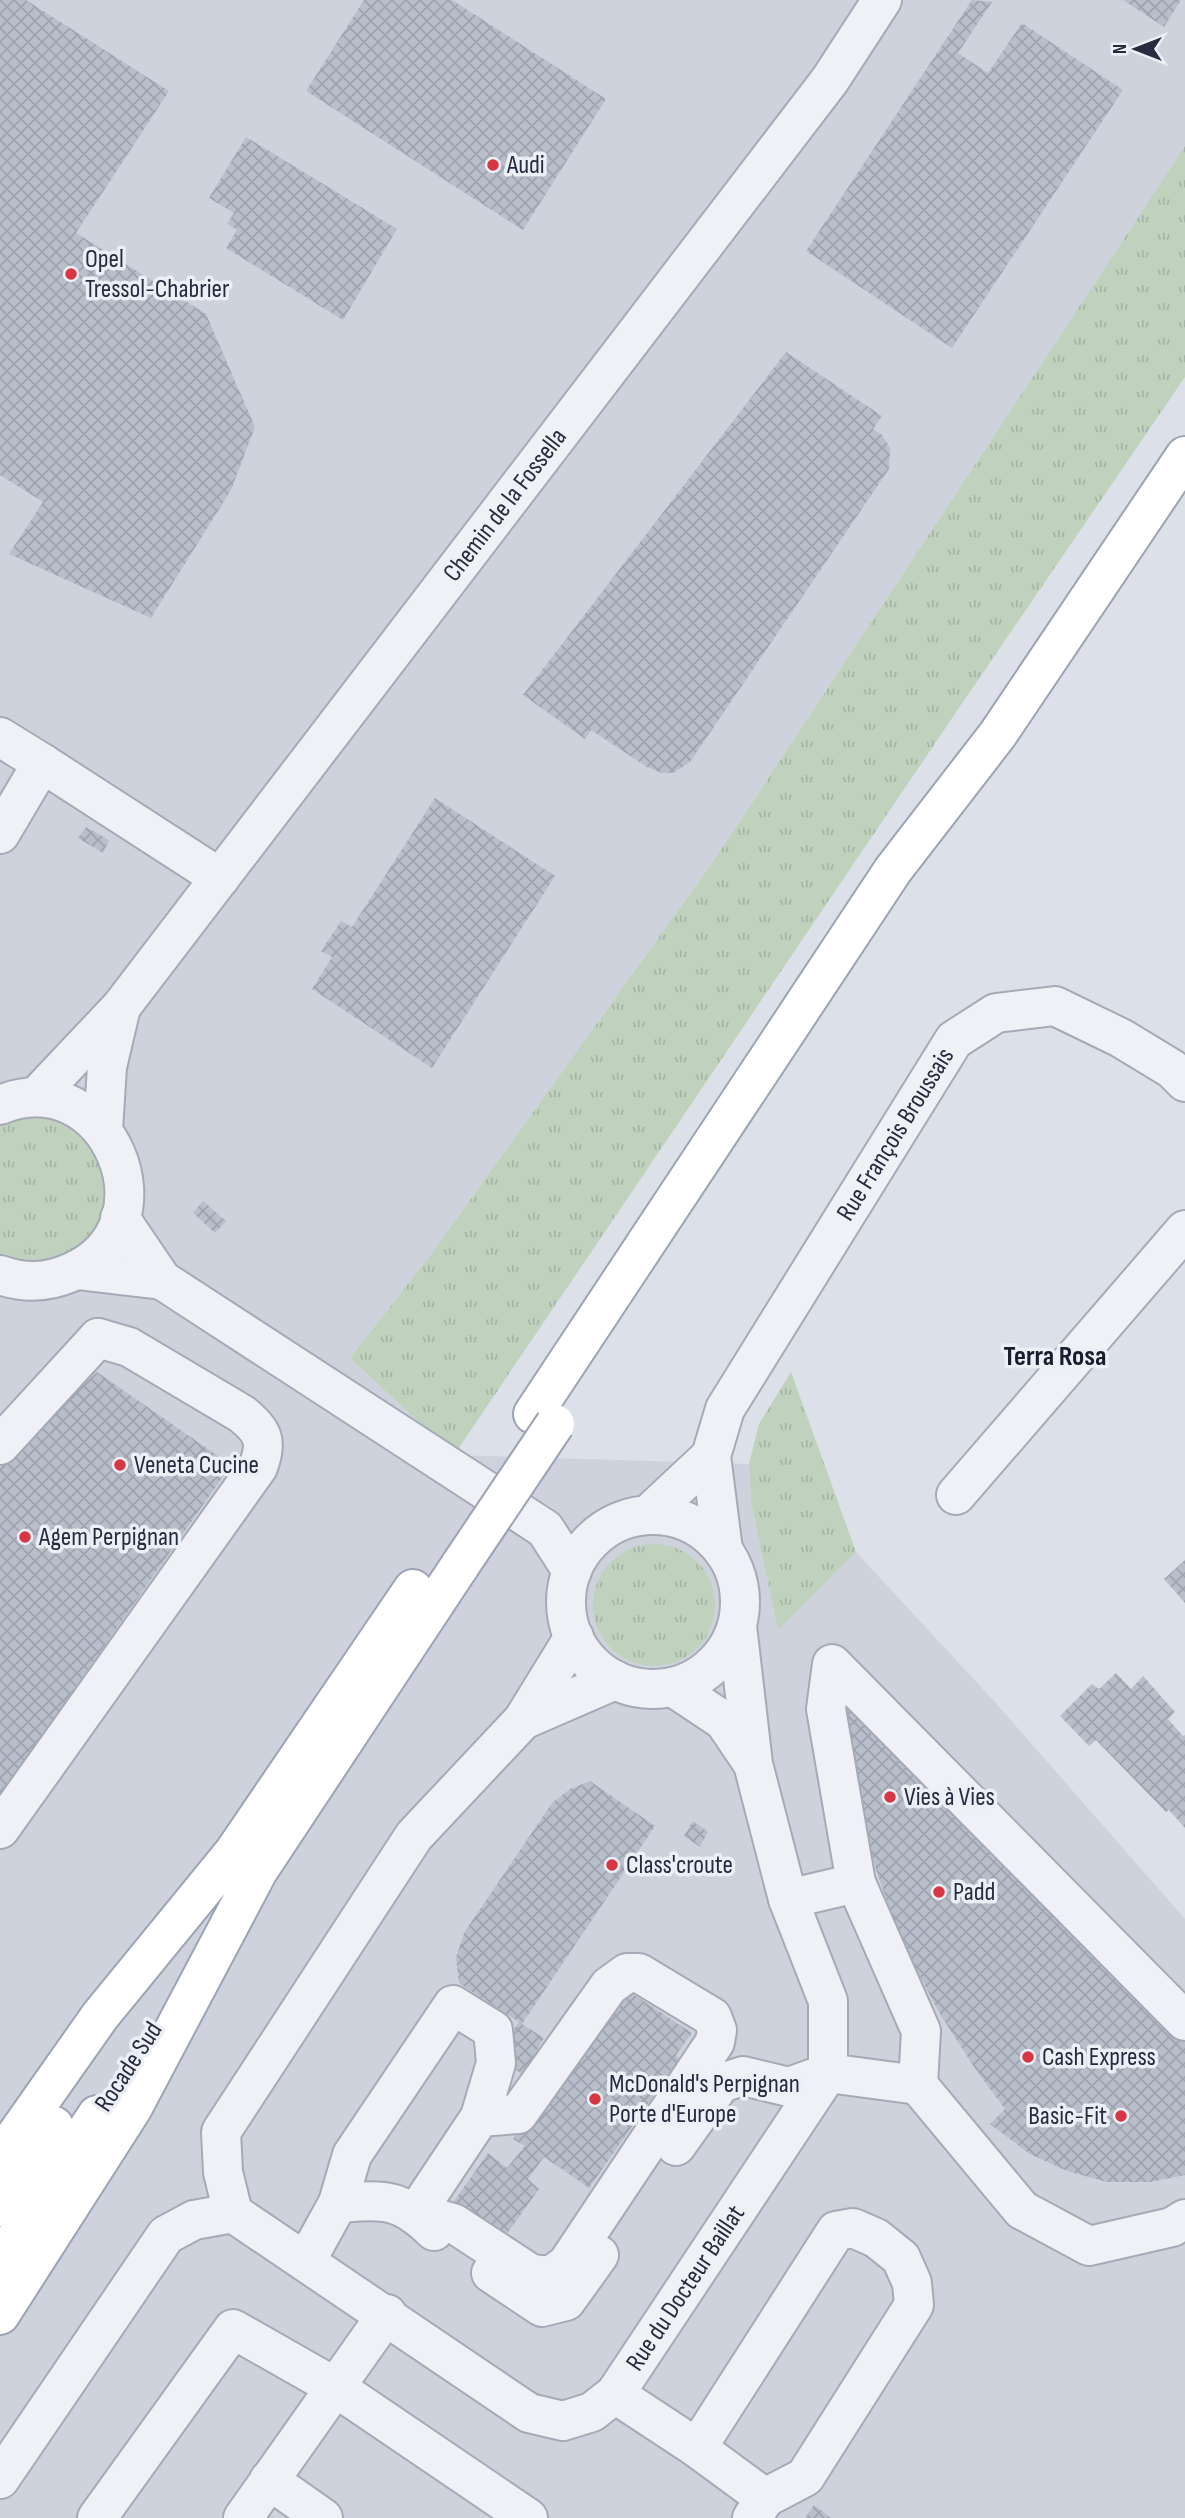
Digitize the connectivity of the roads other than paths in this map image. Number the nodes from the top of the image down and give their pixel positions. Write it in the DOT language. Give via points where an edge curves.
graph roads {
  1 [pos="882,0"];
  2 [pos="1185,456"];
  3 [pos="0,737"];
  4 [pos="42,764"];
  5 [pos="0,834"];
  6 [pos="220,878"];
  7 [pos="121,1007"];
  8 [pos="1185,1082"];
  9 [pos="18,1101"];
  10 [pos="103,1130"];
  11 [pos="120,1217"];
  12 [pos="1185,1230"];
  13 [pos="77,1270"];
  14 [pos="0,1275"];
  15 [pos="162,1280"];
  16 [pos="0,1445"];
  17 [pos="711,1456"];
  18 [pos="956,1495"];
  19 [pos="649,1514"];
  20 [pos="545,1529"];
  21 [pos="602,1531"];
  22 [pos="723,1550"];
  23 [pos="572,1571"];
  24 [pos="737,1626"];
  25 [pos="574,1637"];
  26 [pos="615,1680"];
  27 [pos="673,1687"];
  28 [pos="523,1720"];
  29 [pos="753,1764"];
  30 [pos="0,1829"];
  31 [pos="246,1862"];
  32 [pos="856,1883"];
  33 [pos="788,1899"];
  34 [pos="1185,2021"];
  35 [pos="828,2073"];
  36 [pos="918,2085"];
  37 [pos="480,2117"];
  38 [pos="0,2158"];
  39 [pos="338,2203"];
  40 [pos="0,2207"];
  41 [pos="233,2213"];
  42 [pos="416,2213"];
  43 [pos="1185,2219"];
  44 [pos="306,2261"];
  45 [pos="0,2262"];
  46 [pos="387,2314"];
  47 [pos="0,2315"];
  48 [pos="335,2388"];
  49 [pos="615,2394"];
  50 [pos="698,2448"];
  51 [pos="0,2479"];
  52 [pos="269,2480"];
  53 [pos="759,2508"];
  54 [pos="97,2518"];
  55 [pos="243,2518"];
  56 [pos="323,2518"];
  57 [pos="528,2518"];
  1 -- 6 [label="street, Chemin de la Fossella" via="822,91"];
  2 -- 31 [label="main road" via="998,734 893,870 544,1419"];
  3 -- 4 [label="street"];
  4 -- 5 [label="street"];
  4 -- 6 [label="street"];
  6 -- 7 [label="street, Chemin de la Fossella"];
  7 -- 9 [label="street, Chemin de la Fossella"];
  7 -- 10 [label="street, Chemin de la Fossella" via="107,1067"];
  8 -- 17 [label="street, Rue François Broussais" via="1121,1038 1055,1006 996,1013 954,1040 725,1409"];
  9 -- 10 [label="street" via="61,1102 84,1113"];
  10 -- 11 [label="street" via="119,1157 126,1187"];
  11 -- 13 [label="street" via="112,1239 97,1258"];
  11 -- 15 [label="street"];
  12 -- 18 [label="street"];
  13 -- 14 [label="street" via="55,1280 31,1283"];
  13 -- 15 [label="street"];
  15 -- 20 [label="street"];
  16 -- 30 [label="street" via="98,1338 227,1433 239,1432 242,1414 258,1428 265,1449 258,1467"];
  17 -- 19 [label="street"];
  17 -- 22 [label="street, Rue François Broussais"];
  19 -- 21 [label="street"];
  19 -- 22 [label="street" via="677,1518 703,1530"];
  20 -- 21 [label="street"];
  20 -- 23 [label="street"];
  21 -- 23 [label="street" via="584,1549"];
  22 -- 24 [label="street" via="735,1573 740,1599"];
  23 -- 25 [label="street" via="566,1593"];
  24 -- 27 [label="street" via="713,1665 695,1679"];
  24 -- 29 [label="street"];
  25 -- 26 [label="street" via="590,1662"];
  25 -- 28 [label="street"];
  26 -- 27 [label="street" via="644,1688"];
  26 -- 28 [label="street"];
  27 -- 29 [label="street" via="724,1721"];
  28 -- 41 [label="street" via="414,1836 221,2132 223,2172"];
  29 -- 33 [label="street"];
  31 -- 38 [label="main road" via="100,2016"];
  31 -- 40 [label="main road, Rocade Sud"];
  31 -- 45 [label="main road, Rocade Sud"];
  31 -- 47 [label="main road" via="132,2109"];
  32 -- 33 [label="street"];
  32 -- 34 [label="street" via="826,1709 832,1664"];
  32 -- 36 [label="street" via="921,2031"];
  33 -- 35 [label="street" via="828,2001"];
  35 -- 36 [label="street"];
  35 -- 42 [label="street" via="789,2087 743,2076 721,2083 566,2301 542,2307 445,2242"];
  35 -- 49 [label="street, Rue du Docteur Baillat"];
  36 -- 43 [label="street" via="1022,2210 1088,2246 1172,2227"];
  37 -- 39 [label="street" via="496,2063 493,2030 453,2005 352,2155"];
  37 -- 42 [label="street"];
  37 -- 42 [label="street" via="518,2114 609,1986 627,1973 639,1973 712,2017 715,2042 567,2264 551,2276 531,2274 453,2223"];
  39 -- 42 [label="street" via="383,2200"];
  39 -- 44 [label="street"];
  41 -- 44 [label="street, Rue du Docteur Baillat"];
  41 -- 51 [label="street" via="194,2220 166,2235"];
  44 -- 46 [label="street, Rue du Docteur Baillat"];
  46 -- 48 [label="street"];
  46 -- 49 [label="street, Rue du Docteur Baillat" via="529,2413 564,2421 592,2412"];
  48 -- 52 [label="street"];
  48 -- 54 [label="street" via="233,2329"];
  48 -- 57 [label="street"];
  49 -- 50 [label="street"];
  50 -- 53 [label="street"];
  50 -- 53 [label="street" via="836,2231 853,2228 876,2238 901,2259 912,2283 914,2305 804,2477"];
  52 -- 55 [label="street"];
  52 -- 56 [label="street"];
}
